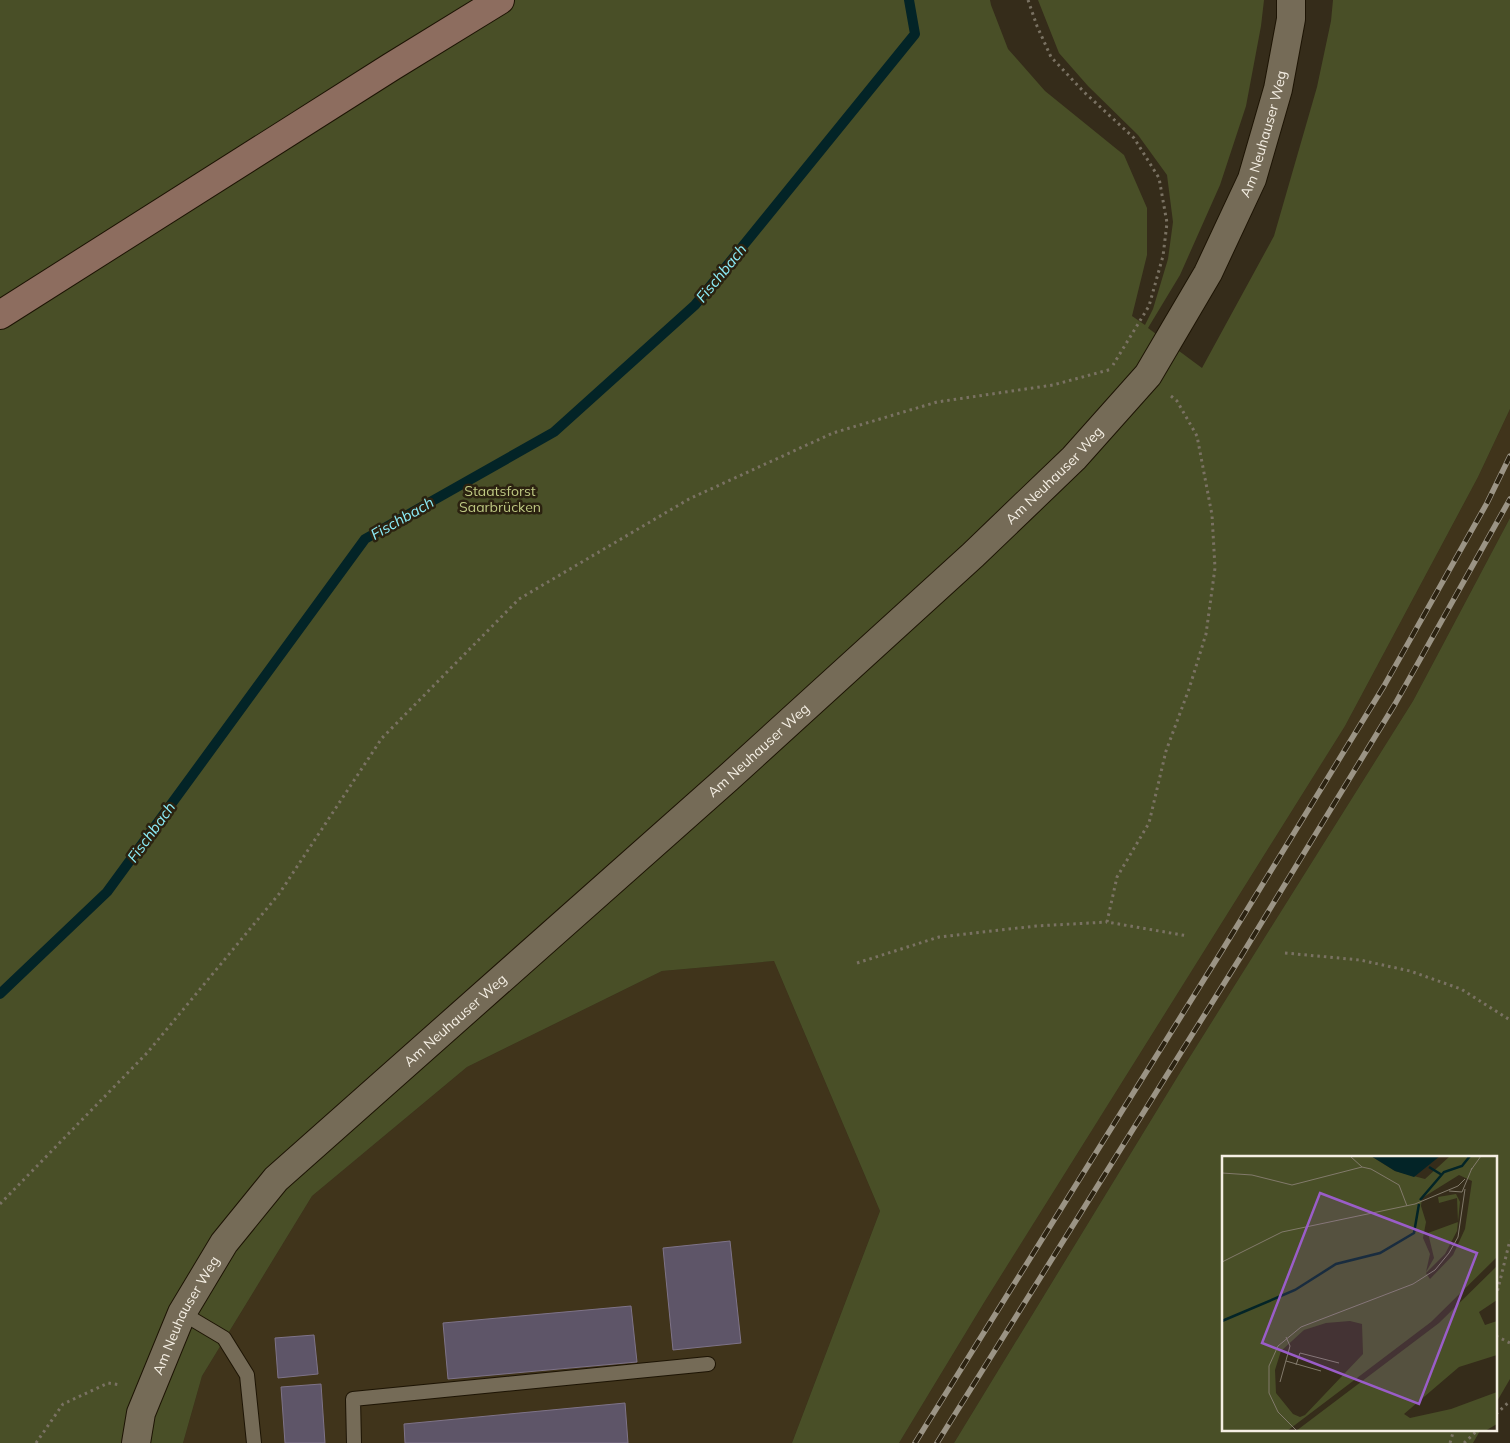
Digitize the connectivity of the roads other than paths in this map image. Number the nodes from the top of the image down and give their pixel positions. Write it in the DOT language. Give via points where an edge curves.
graph roads {
  1 [pos="500,0"];
  2 [pos="1292,0"];
  3 [pos="0,315"];
  4 [pos="182,1313"];
  5 [pos="708,1364"];
  6 [pos="136,1443"];
  7 [pos="254,1443"];
  8 [pos="354,1443"];
  1 -- 3 [label="main road"];
  2 -- 4 [label="street, Am Neuhauser Weg" via="1278,89 1252,179 1208,273 1148,375 1074,458 973,555 728,778 276,1179 224,1243"];
  4 -- 6 [label="street, Am Neuhauser Weg" via="141,1414"];
  4 -- 7 [label="lane" via="224,1338 247,1374"];
  5 -- 8 [label="lane" via="353,1399"];
}
